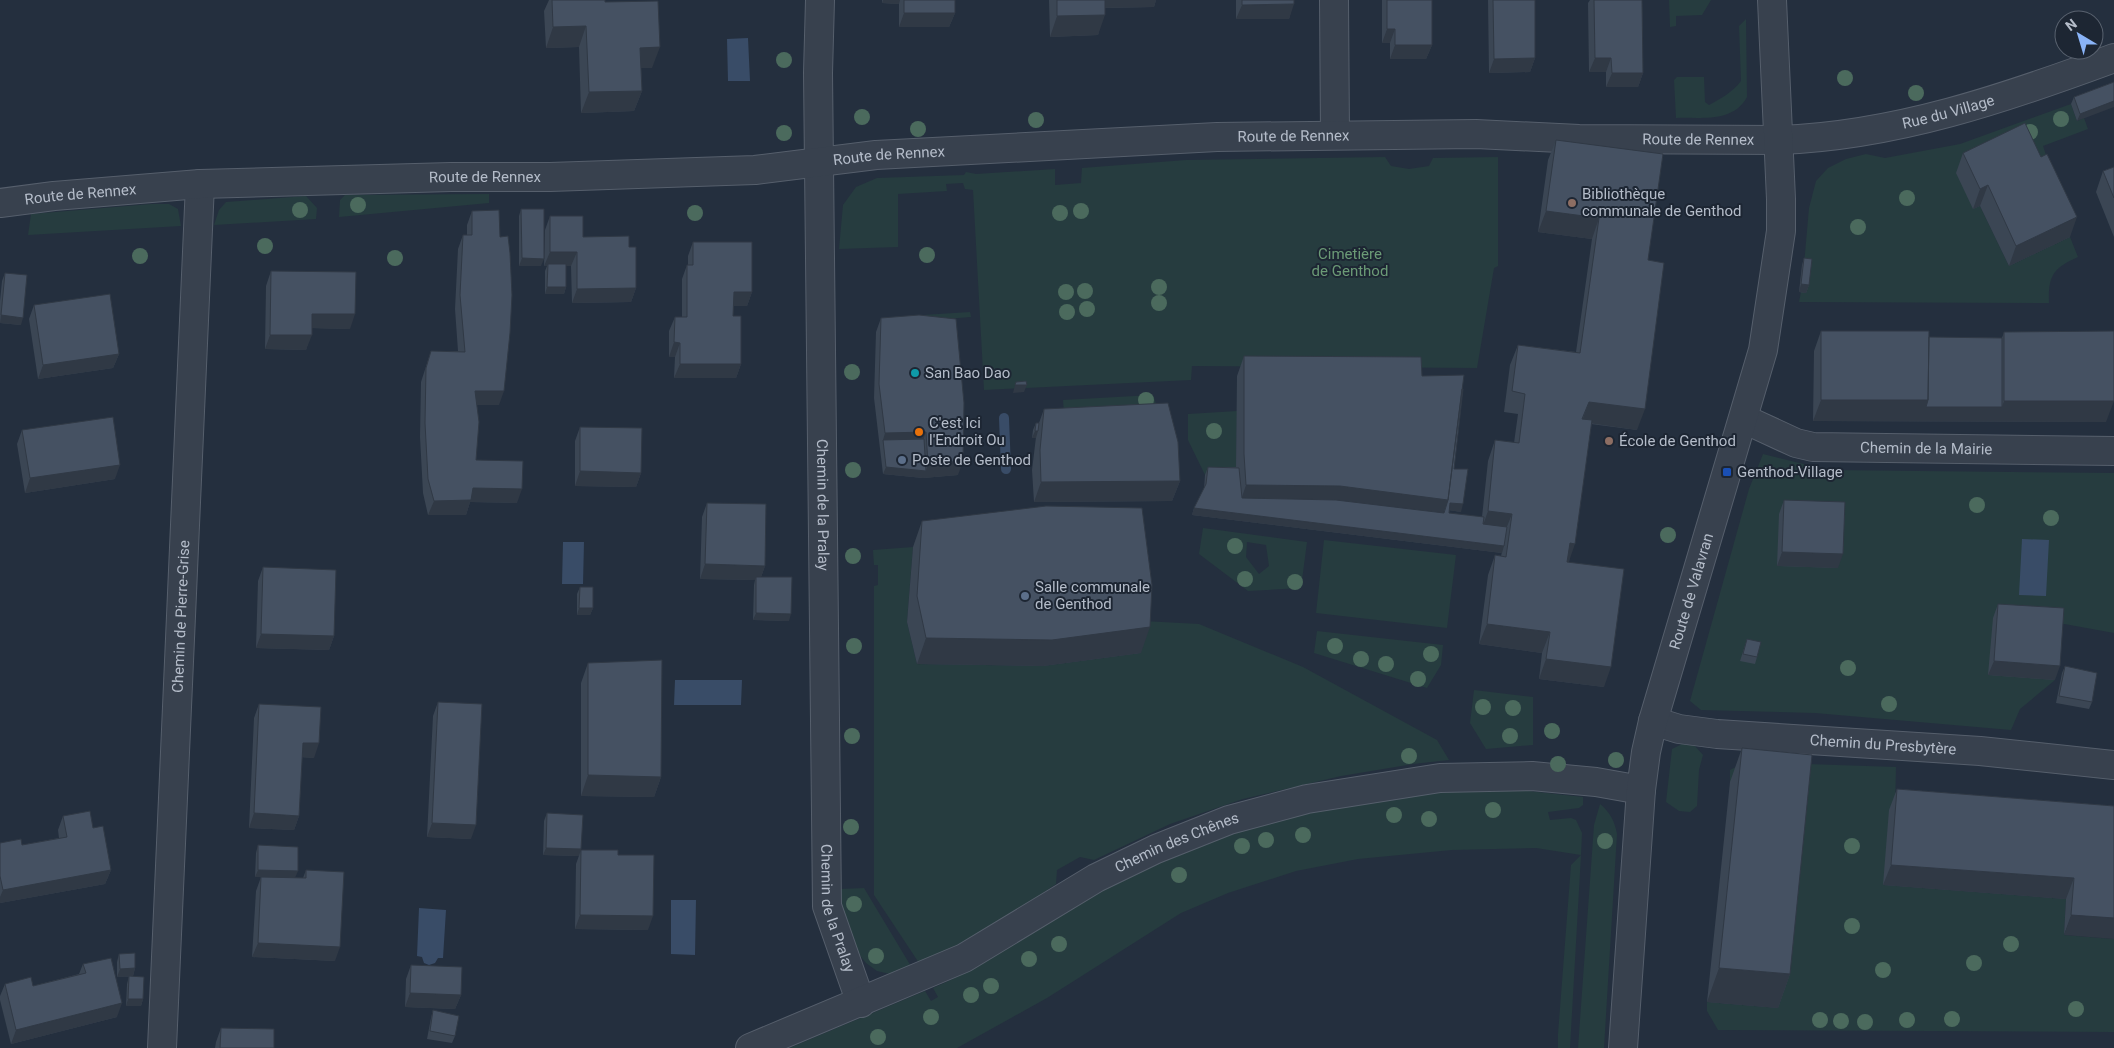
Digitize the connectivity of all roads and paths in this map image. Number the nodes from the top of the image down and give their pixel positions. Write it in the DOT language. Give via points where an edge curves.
graph roads {
  1 [pos="820,0"];
  2 [pos="1334,0"];
  3 [pos="1772,0"];
  4 [pos="2114,58"];
  5 [pos="1335,134"];
  6 [pos="1779,140"];
  7 [pos="820,162"];
  8 [pos="200,184"];
  9 [pos="0,203"];
  10 [pos="1744,419"];
  11 [pos="2114,451"];
  12 [pos="1654,721"];
  13 [pos="2114,765"];
  14 [pos="1641,790"];
  15 [pos="862,1003"];
  16 [pos="1631,1047"];
  17 [pos="162,1048"];
  18 [pos="750,1048"];
  1 -- 7 [label="street, Chemin de la Pralay"];
  2 -- 5 [label="street"];
  3 -- 6 [label="street, Route de Valavran"];
  4 -- 6 [label="street, Rue du Village" via="1963,109 1872,130"];
  5 -- 6 [label="street, Route de Rennex"];
  5 -- 7 [label="street, Route de Rennex" via="947,151"];
  6 -- 10 [label="street, Route de Valavran" via="1781,231 1763,350"];
  7 -- 8 [label="street, Route de Rennex" via="736,170"];
  7 -- 15 [label="street, Chemin de la Pralay" via="827,906"];
  8 -- 9 [label="street, Route de Rennex"];
  8 -- 17 [label="street, Chemin de Pierre-Grise"];
  10 -- 11 [label="street, Chemin de la Mairie" via="1812,447"];
  10 -- 12 [label="street, Route de Valavran"];
  12 -- 13 [label="street, Chemin du Presbytère" via="1717,734 1980,751"];
  12 -- 14 [label="street, Route de Valavran"];
  14 -- 15 [label="street, Chemin des Chênes" via="1541,777 1473,776 1374,787 1268,809 1192,834 1116,868 984,948"];
  14 -- 16 [label="street, Route de Valavran"];
  15 -- 18 [label="street, Chemin des Chênes"];
}
